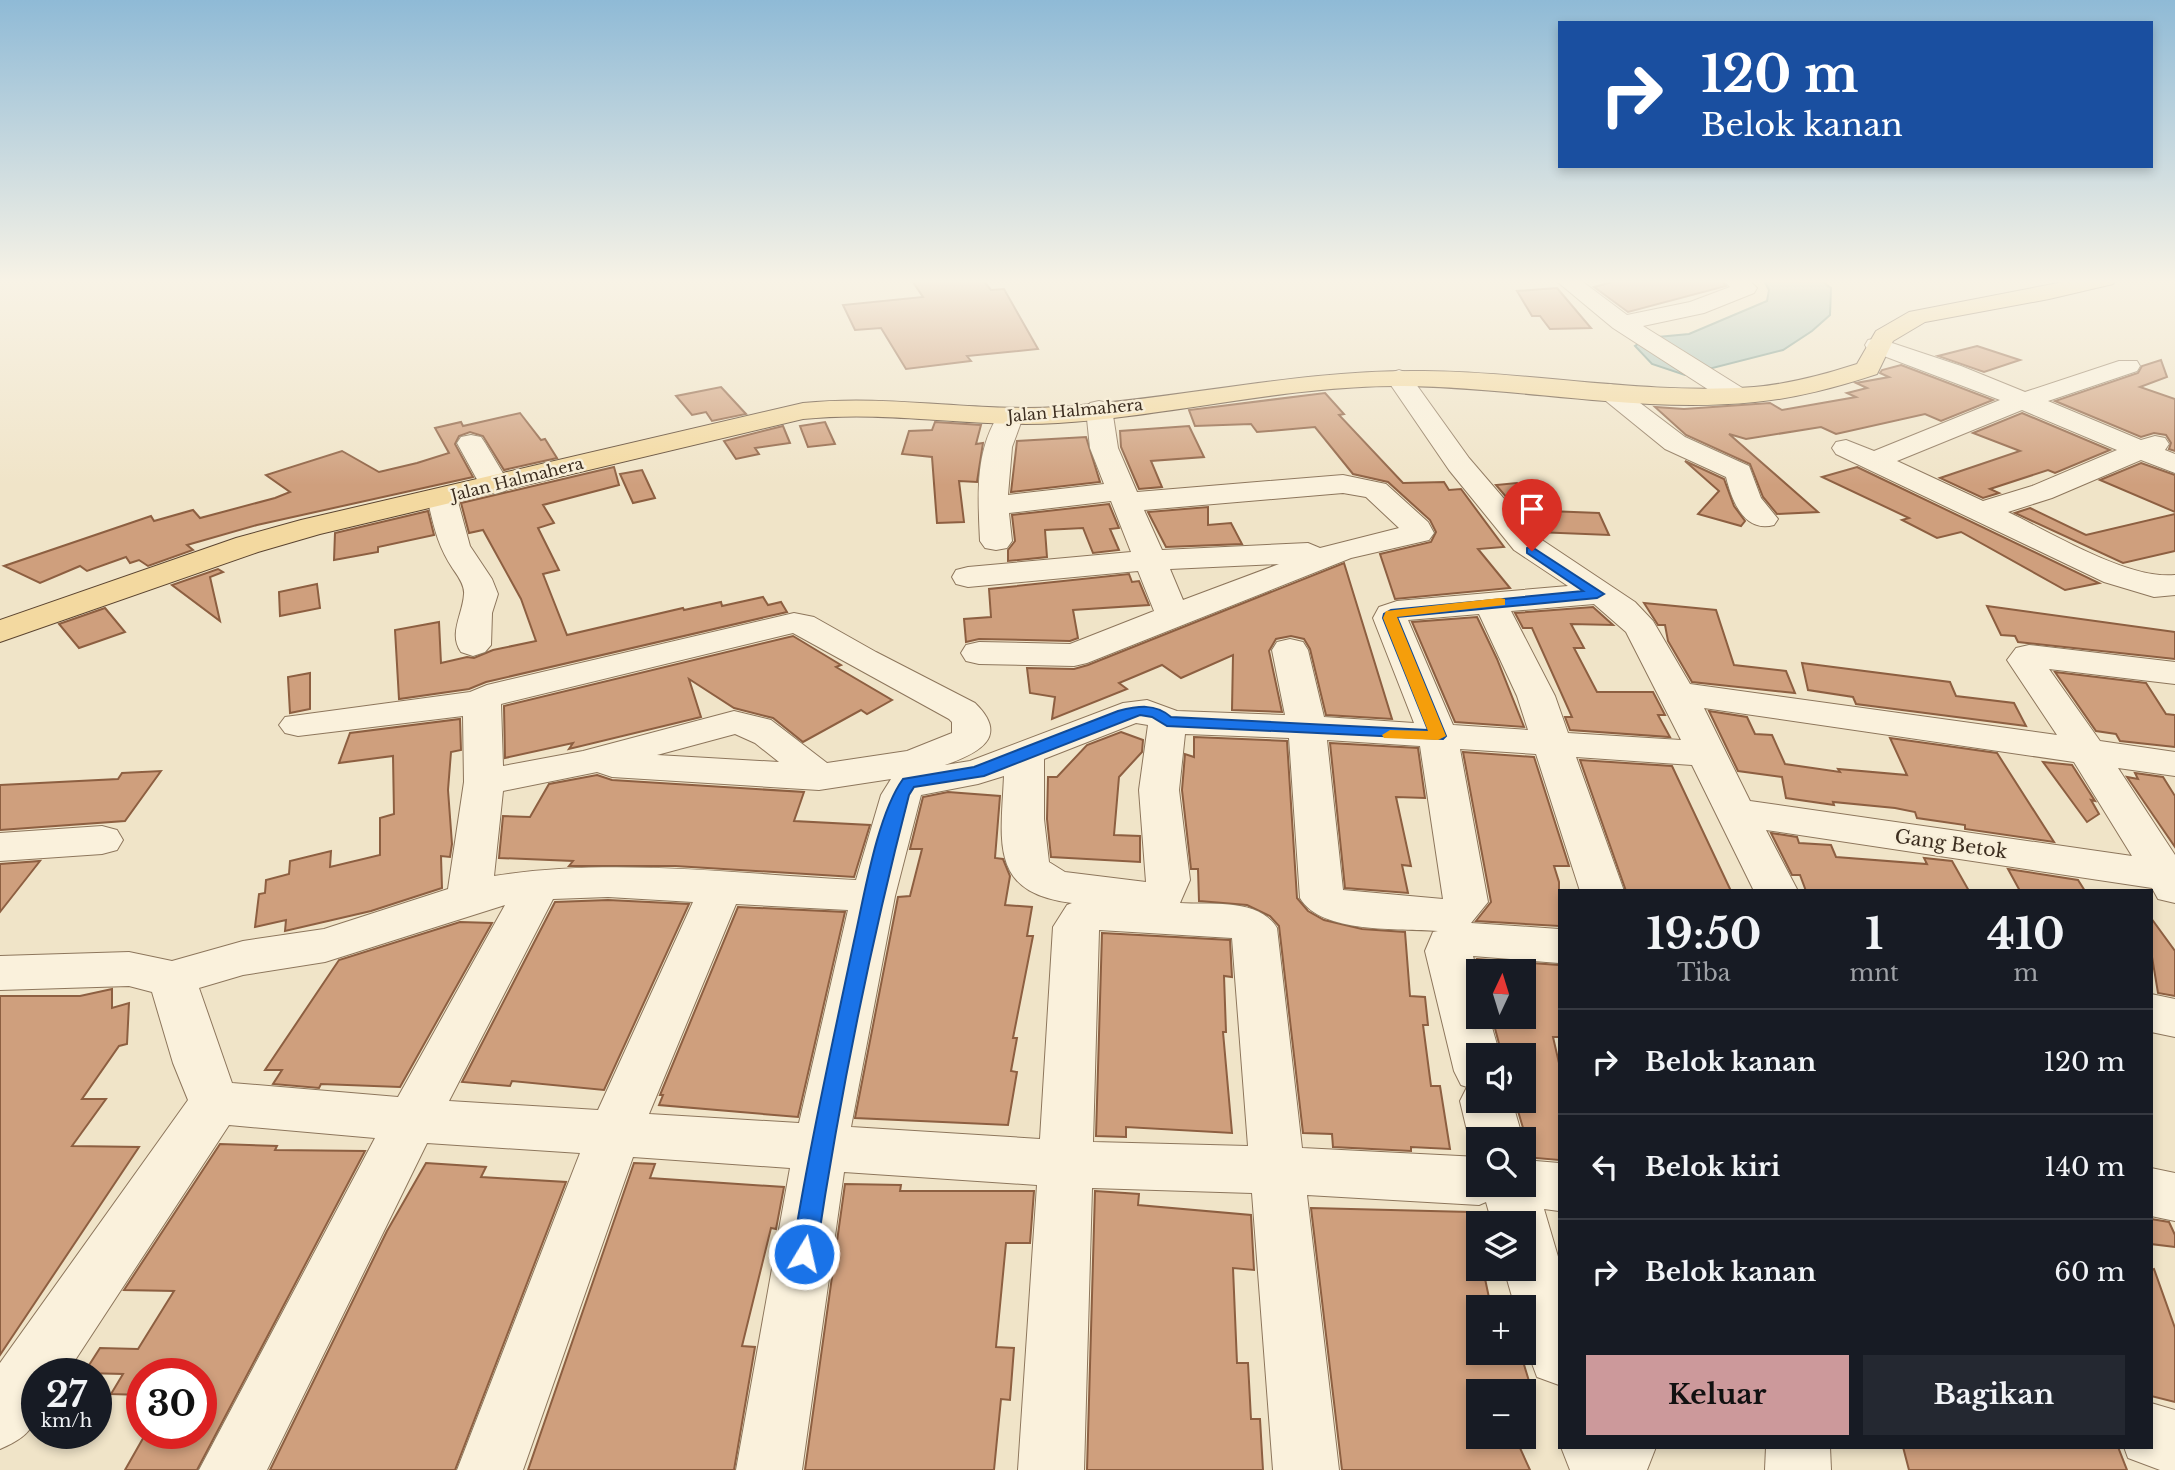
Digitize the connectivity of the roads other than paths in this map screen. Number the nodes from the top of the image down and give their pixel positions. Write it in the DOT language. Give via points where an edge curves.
graph roads {
  1 [pos="1661,348"];
  2 [pos="1876,348"];
  3 [pos="1884,348"];
  4 [pos="2128,366"];
  5 [pos="1399,378"];
  6 [pos="1610,392"];
  7 [pos="1735,395"];
  8 [pos="2024,401"];
  9 [pos="1099,409"];
  10 [pos="1010,417"];
  11 [pos="2175,437"];
  12 [pos="471,443"];
  13 [pos="1846,448"];
  14 [pos="2139,449"];
  15 [pos="1876,460"];
  16 [pos="2175,464"];
  17 [pos="495,485"];
  18 [pos="1126,496"];
  19 [pos="442,498"];
  20 [pos="993,506"];
  21 [pos="1981,511"];
  22 [pos="1763,519"];
  23 [pos="996,541"];
  24 [pos="1341,551"];
  25 [pos="1150,560"];
  26 [pos="968,577"];
  27 [pos="2175,585"];
  28 [pos="1597,594"];
  29 [pos="1490,603"];
  30 [pos="1173,616"];
  31 [pos="0,632"];
  32 [pos="473,645"];
  33 [pos="1290,650"];
  34 [pos="979,653"];
  35 [pos="2175,673"];
  36 [pos="1676,694"];
  37 [pos="482,702"];
  38 [pos="1167,722"];
  39 [pos="298,725"];
  40 [pos="1307,727"];
  41 [pos="1438,736"];
  42 [pos="1551,744"];
  43 [pos="2087,751"];
  44 [pos="1026,752"];
  45 [pos="1706,754"];
  46 [pos="586,763"];
  47 [pos="2175,764"];
  48 [pos="908,772"];
  49 [pos="819,777"];
  50 [pos="484,782"];
  51 [pos="1737,812"];
  52 [pos="102,840"];
  53 [pos="0,846"];
  54 [pos="2172,881"];
  55 [pos="539,884"];
  56 [pos="720,888"];
  57 [pos="1601,889"];
  58 [pos="1775,889"];
  59 [pos="873,896"];
  60 [pos="469,898"];
  61 [pos="1146,906"];
  62 [pos="1558,946"];
  63 [pos="0,973"];
  64 [pos="172,979"];
  65 [pos="2153,1013"];
  66 [pos="2175,1018"];
  67 [pos="1472,1043"];
  68 [pos="215,1103"];
  69 [pos="412,1120"];
  70 [pos="614,1134"];
  71 [pos="821,1146"];
  72 [pos="1067,1164"];
  73 [pos="1277,1170"];
  74 [pos="1466,1180"];
  75 [pos="1536,1185"];
  76 [pos="1558,1186"];
  77 [pos="2153,1192"];
  78 [pos="2175,1197"];
  79 [pos="1536,1279"];
  80 [pos="1558,1353"];
  81 [pos="0,1417"];
  82 [pos="2153,1436"];
  83 [pos="2175,1442"];
  84 [pos="1595,1449"];
  85 [pos="1622,1449"];
  86 [pos="1798,1449"];
  87 [pos="232,1470"];
  88 [pos="490,1470"];
  89 [pos="769,1470"];
  90 [pos="1051,1470"];
  91 [pos="1306,1470"];
  92 [pos="1798,1470"];
  1 -- 7 [label="street"];
  2 -- 7 [label="main road, Jalan Halmahera" via="1868,369 1839,380"];
  3 -- 8 [label="street"];
  4 -- 8 [label="street"];
  5 -- 6 [label="main road, Jalan Halmahera"];
  5 -- 9 [label="main road, Jalan Halmahera"];
  5 -- 28 [label="street" via="1460,464 1525,543"];
  6 -- 7 [label="main road, Jalan Halmahera"];
  6 -- 22 [label="street" via="1675,443 1740,472 1747,500"];
  8 -- 14 [label="street"];
  8 -- 15 [label="street"];
  9 -- 10 [label="main road, Jalan Halmahera"];
  9 -- 18 [label="street" via="1104,448"];
  10 -- 17 [label="main road, Jalan Halmahera" via="859,406 814,410 709,431"];
  10 -- 20 [label="street" via="992,469"];
  11 -- 14 [label="street"];
  12 -- 17 [label="street"];
  13 -- 15 [label="street"];
  14 -- 16 [label="street"];
  14 -- 21 [label="street" via="2042,492"];
  15 -- 21 [label="street"];
  17 -- 19 [label="main road, Jalan Halmahera"];
  18 -- 20 [label="street"];
  18 -- 24 [label="street" via="1343,484 1376,490 1417,529 1418,533 1399,539"];
  18 -- 25 [label="street"];
  19 -- 31 [label="main road, Jalan Halmahera" via="247,545"];
  19 -- 32 [label="street" via="454,546 481,593"];
  20 -- 23 [label="street"];
  21 -- 27 [label="street" via="2137,583"];
  24 -- 25 [label="street"];
  24 -- 30 [label="street"];
  25 -- 26 [label="street"];
  25 -- 30 [label="street"];
  28 -- 29 [label="street"];
  28 -- 36 [label="street" via="1623,609 1641,628"];
  29 -- 41 [label="street" via="1391,614"];
  29 -- 42 [label="street" via="1536,696"];
  30 -- 34 [label="street" via="1074,655"];
  33 -- 40 [label="street"];
  35 -- 43 [label="street" via="2052,657 2026,658"];
  36 -- 43 [label="street"];
  36 -- 45 [label="street"];
  37 -- 39 [label="street"];
  37 -- 48 [label="street" via="504,690 779,625 802,624 971,720 971,738 928,757"];
  37 -- 50 [label="street"];
  38 -- 40 [label="street"];
  38 -- 44 [label="street" via="1156,712 1123,714"];
  38 -- 61 [label="street" via="1159,790 1168,880 1165,892"];
  40 -- 41 [label="street"];
  40 -- 41 [label="street" via="1322,898 1341,908 1444,915 1458,911 1466,902"];
  41 -- 42 [label="street"];
  42 -- 45 [label="street"];
  42 -- 57 [label="street"];
  43 -- 47 [label="street"];
  43 -- 54 [label="street"];
  44 -- 48 [label="street" via="978,772"];
  44 -- 61 [label="street" via="1023,819 1028,869 1055,886"];
  45 -- 51 [label="street"];
  46 -- 49 [label="street"];
  46 -- 49 [label="street" via="744,723 762,731"];
  46 -- 50 [label="street"];
  48 -- 49 [label="street"];
  48 -- 59 [label="street"];
  50 -- 60 [label="street"];
  51 -- 54 [label="street, Gang Betok"];
  51 -- 58 [label="street"];
  52 -- 53 [label="street"];
  55 -- 56 [label="street" via="608,882"];
  55 -- 60 [label="street"];
  55 -- 69 [label="street"];
  56 -- 59 [label="street"];
  56 -- 70 [label="street"];
  59 -- 71 [label="street"];
  60 -- 64 [label="street" via="325,945 243,958"];
  61 -- 72 [label="street" via="1083,916 1076,927"];
  61 -- 73 [label="street" via="1254,928"];
  62 -- 67 [label="street" via="1464,939 1449,944"];
  63 -- 64 [label="street" via="128,969"];
  64 -- 68 [label="street"];
  65 -- 66 [label="street"];
  68 -- 69 [label="street"];
  68 -- 81 [label="street"];
  69 -- 70 [label="street"];
  69 -- 87 [label="street"];
  70 -- 71 [label="street"];
  70 -- 88 [label="street"];
  71 -- 72 [label="street"];
  71 -- 89 [label="street"];
  72 -- 73 [label="street"];
  72 -- 90 [label="street"];
  73 -- 74 [label="street"];
  73 -- 91 [label="street"];
  75 -- 76 [label="street"];
  77 -- 78 [label="street"];
  79 -- 80 [label="street"];
  82 -- 83 [label="street"];
  84 -- 85 [label="street"];
  86 -- 92 [label="street"];
}
